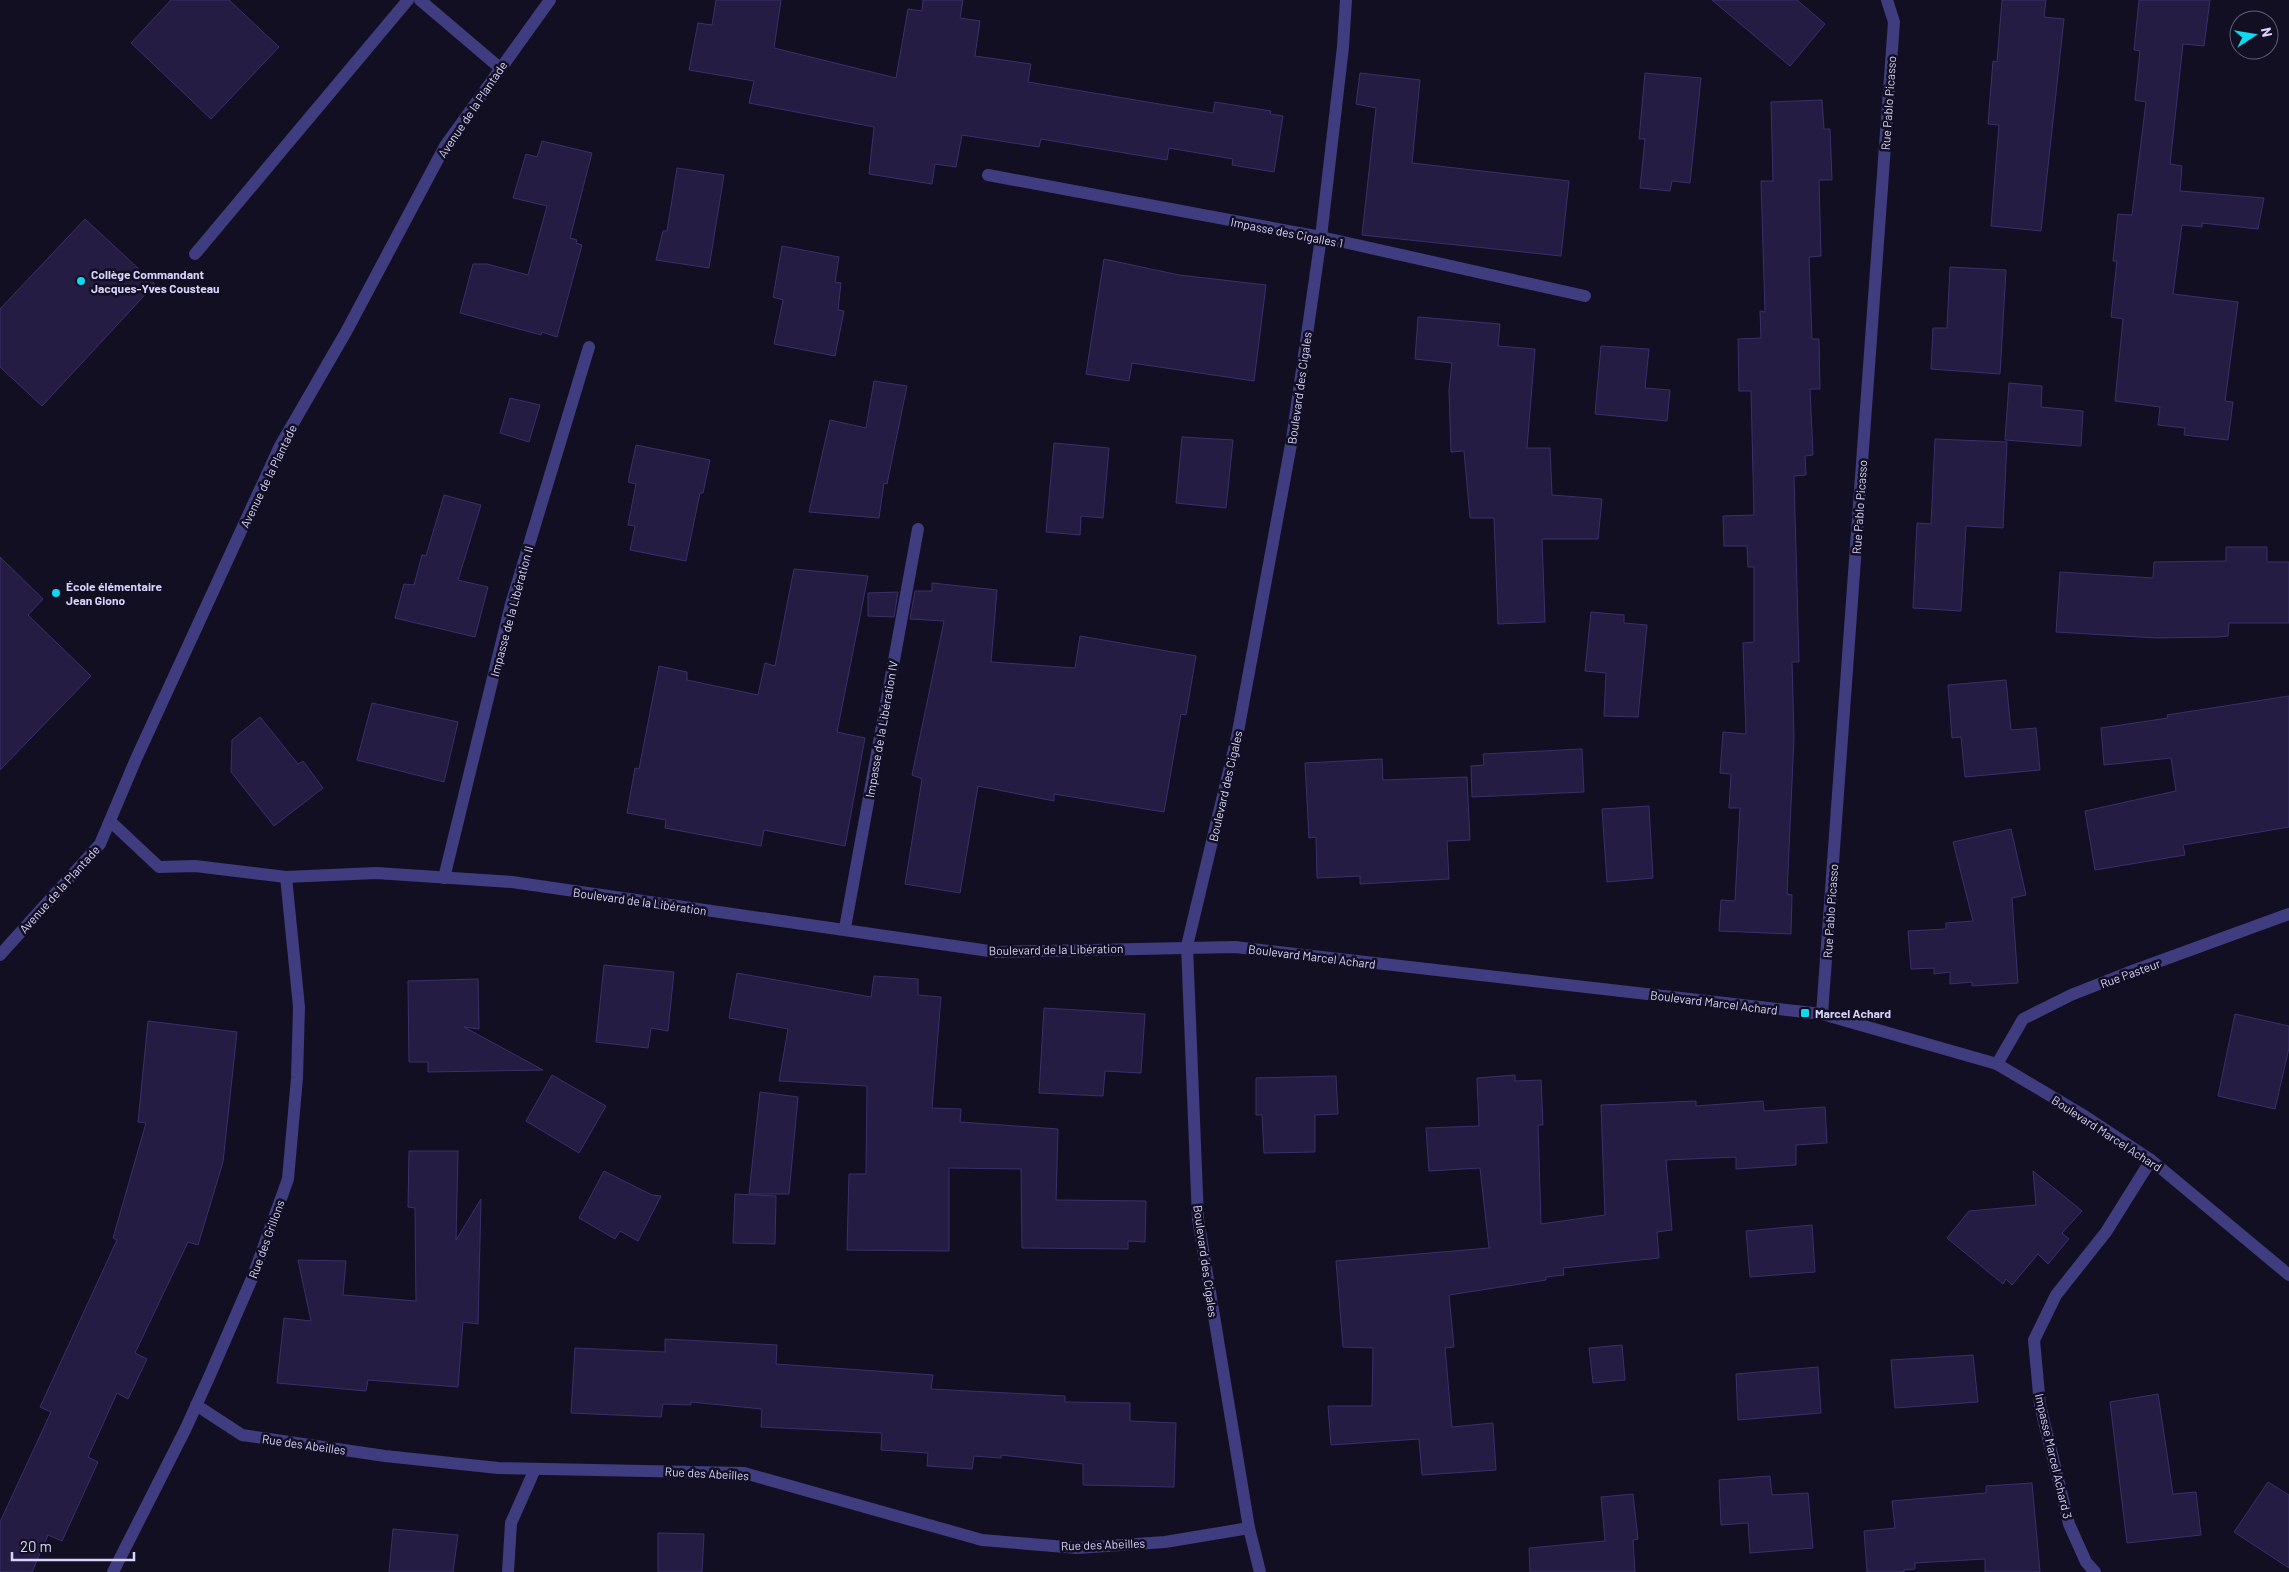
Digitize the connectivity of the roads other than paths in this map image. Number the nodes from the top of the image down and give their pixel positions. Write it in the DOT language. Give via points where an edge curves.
graph roads {
  1 [pos="408,0"];
  2 [pos="420,0"];
  3 [pos="550,0"];
  4 [pos="1346,0"];
  5 [pos="1887,0"];
  6 [pos="500,68"];
  7 [pos="988,175"];
  8 [pos="1321,237"];
  9 [pos="195,254"];
  10 [pos="1585,296"];
  11 [pos="589,347"];
  12 [pos="918,529"];
  13 [pos="110,821"];
  14 [pos="286,876"];
  15 [pos="444,878"];
  16 [pos="2289,914"];
  17 [pos="845,928"];
  18 [pos="1187,946"];
  19 [pos="0,955"];
  20 [pos="1822,1014"];
  21 [pos="1997,1064"];
  22 [pos="2151,1160"];
  23 [pos="2289,1275"];
  24 [pos="196,1405"];
  25 [pos="534,1468"];
  26 [pos="1249,1528"];
  27 [pos="113,1572"];
  28 [pos="508,1572"];
  29 [pos="1260,1572"];
  30 [pos="2095,1572"];
  1 -- 9 [label="street"];
  2 -- 6 [label="street"];
  3 -- 6 [label="street, Avenue de la Plantade"];
  4 -- 8 [label="street, Boulevard des Cigales"];
  5 -- 20 [label="street, Rue Pablo Picasso" via="1894,22"];
  6 -- 13 [label="street, Avenue de la Plantade" via="445,146 346,332 280,446"];
  7 -- 8 [label="street, Impasse des Cigalles 1"];
  8 -- 10 [label="street, Impasse des Cigalles 1"];
  8 -- 18 [label="street, Boulevard des Cigales" via="1292,439 1237,737"];
  11 -- 15 [label="street, Impasse de la Libération II" via="511,604"];
  12 -- 17 [label="street, Impasse de la Libération IV"];
  13 -- 14 [label="street, Boulevard de la Libération" via="159,867 195,866"];
  13 -- 19 [label="street, Avenue de la Plantade" via="100,844"];
  14 -- 15 [label="street, Boulevard de la Libération" via="376,873"];
  14 -- 24 [label="street, Rue des Grillons" via="299,1007 297,1078 288,1179 253,1276"];
  15 -- 17 [label="street, Boulevard de la Libération" via="512,882"];
  16 -- 21 [label="street, Rue Pasteur" via="2127,973 2023,1019"];
  17 -- 18 [label="street, Boulevard de la Libération" via="996,952"];
  18 -- 20 [label="street, Boulevard Marcel Achard" via="1235,947"];
  18 -- 26 [label="street, Boulevard des Cigales" via="1198,1218"];
  20 -- 21 [label="street, Boulevard Marcel Achard"];
  21 -- 22 [label="street, Boulevard Marcel Achard"];
  22 -- 23 [label="street, Boulevard Marcel Achard"];
  22 -- 30 [label="street, Impasse Marcel Achard 3" via="2106,1232 2056,1295 2034,1340 2040,1405 2069,1524 2086,1562"];
  24 -- 25 [label="street, Rue des Abeilles" via="242,1435 385,1456 498,1468"];
  24 -- 27 [label="street, Rue des Grillons"];
  25 -- 26 [label="street, Rue des Abeilles" via="744,1473 982,1540 1077,1548 1164,1542"];
  25 -- 28 [label="street" via="511,1523"];
  26 -- 29 [label="street, Boulevard des Cigales"];
}
